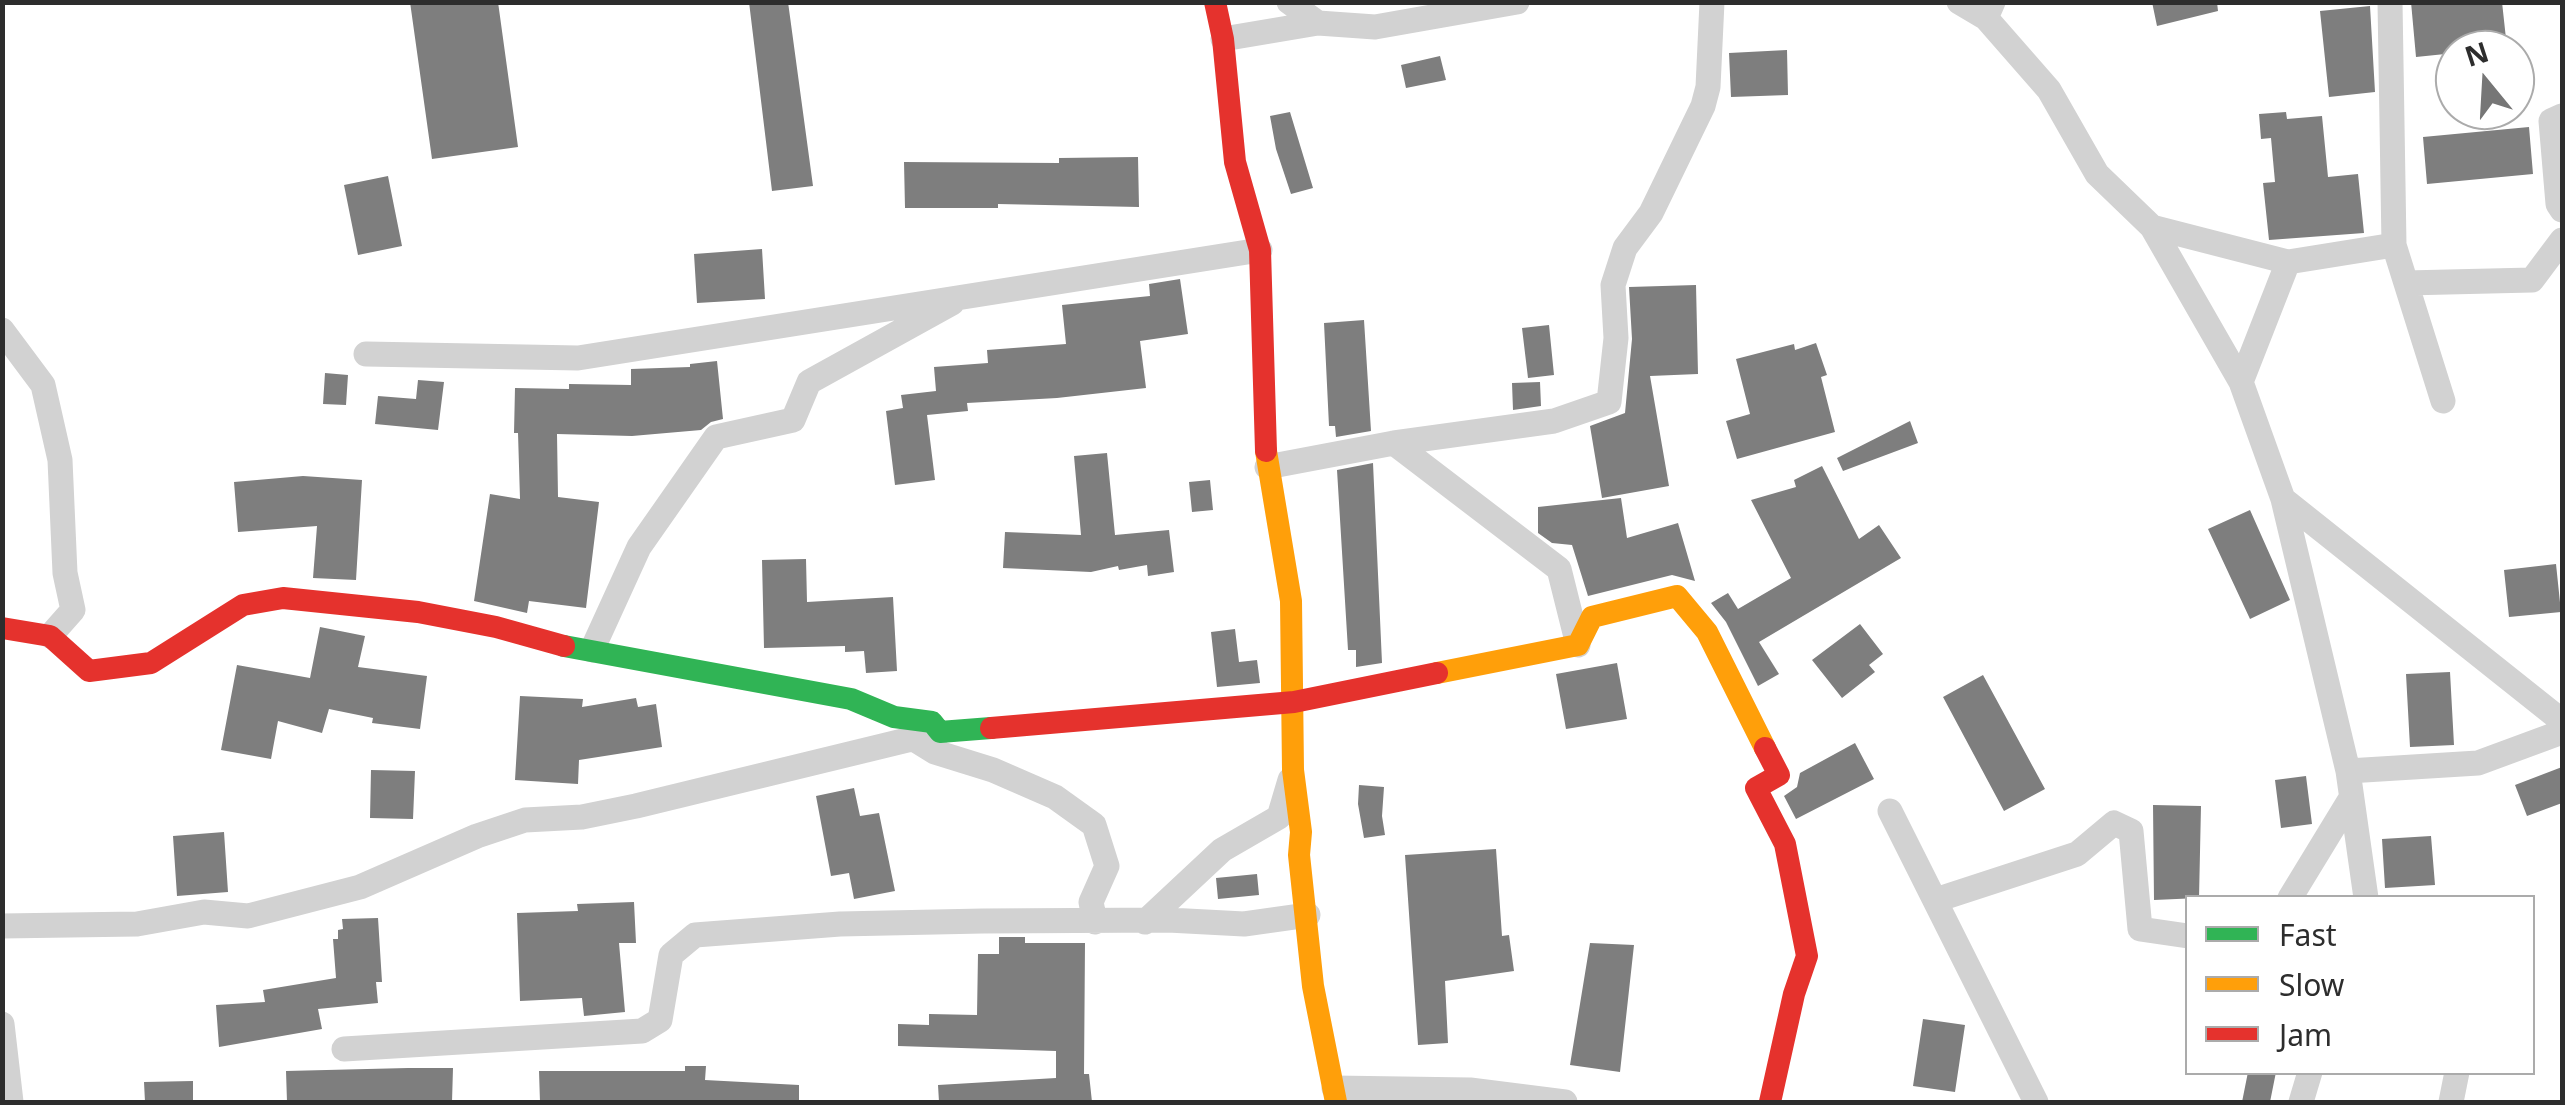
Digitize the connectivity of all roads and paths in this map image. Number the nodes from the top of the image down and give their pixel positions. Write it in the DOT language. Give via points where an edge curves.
graph roads {
  1 [pos="1215,2"];
  2 [pos="1288,2"];
  3 [pos="1517,2"];
  4 [pos="1712,2"];
  5 [pos="1960,2"];
  6 [pos="2390,2"];
  7 [pos="1990,10"];
  8 [pos="1318,23"];
  9 [pos="1223,39"];
  10 [pos="2562,116"];
  11 [pos="2562,210"];
  12 [pos="2152,226"];
  13 [pos="2562,240"];
  14 [pos="2394,245"];
  15 [pos="1260,250"];
  16 [pos="2288,262"];
  17 [pos="2406,283"];
  18 [pos="969,294"];
  19 [pos="2,330"];
  20 [pos="366,354"];
  21 [pos="2242,382"];
  22 [pos="2443,401"];
  23 [pos="1394,443"];
  24 [pos="1267,467"];
  25 [pos="2283,499"];
  26 [pos="2,628"];
  27 [pos="50,636"];
  28 [pos="1578,645"];
  29 [pos="592,650"];
  30 [pos="1294,702"];
  31 [pos="2562,721"];
  32 [pos="940,732"];
  33 [pos="2562,732"];
  34 [pos="914,739"];
  35 [pos="1293,770"];
  36 [pos="2348,771"];
  37 [pos="2351,798"];
  38 [pos="1890,811"];
  39 [pos="2292,895"];
  40 [pos="2366,895"];
  41 [pos="1936,900"];
  42 [pos="1308,915"];
  43 [pos="1095,922"];
  44 [pos="1145,922"];
  45 [pos="2,926"];
  46 [pos="2185,936"];
  47 [pos="2,1024"];
  48 [pos="344,1049"];
  49 [pos="2309,1075"];
  50 [pos="2456,1075"];
  51 [pos="1335,1095"];
  52 [pos="12,1102"];
  53 [pos="1565,1102"];
  54 [pos="1770,1102"];
  55 [pos="2036,1102"];
  56 [pos="2301,1102"];
  57 [pos="2452,1102"];
  1 -- 9 [label="street"];
  2 -- 8 [label="street"];
  3 -- 8 [label="street" via="1375,27"];
  4 -- 23 [label="street" via="1704,106 1651,213 1625,248 1614,285 1609,402 1554,422"];
  5 -- 7 [label="street"];
  6 -- 14 [label="street"];
  7 -- 12 [label="street" via="2049,90 2098,174"];
  8 -- 9 [label="street"];
  9 -- 15 [label="street" via="1235,162"];
  10 -- 11 [label="street" via="2551,121"];
  12 -- 16 [label="street"];
  12 -- 21 [label="street"];
  13 -- 17 [label="street" via="2532,280"];
  14 -- 16 [label="street"];
  14 -- 17 [label="street"];
  15 -- 18 [label="street"];
  15 -- 24 [label="street"];
  16 -- 21 [label="street"];
  17 -- 22 [label="street"];
  18 -- 20 [label="street" via="578,358"];
  18 -- 29 [label="street" via="809,382 794,420 716,438 639,547"];
  19 -- 27 [label="street" via="43,385 60,460 65,573 74,610"];
  21 -- 25 [label="street"];
  23 -- 24 [label="street"];
  23 -- 28 [label="street" via="1559,569"];
  24 -- 30 [label="street" via="1291,601"];
  25 -- 31 [label="street"];
  25 -- 36 [label="street"];
  26 -- 27 [label="street"];
  27 -- 29 [label="street" via="89,670 150,663 243,605 283,598 418,612"];
  28 -- 30 [label="street"];
  28 -- 54 [label="street" via="1592,616 1677,596 1708,632 1778,775 1756,788 1785,844 1808,956"];
  29 -- 32 [label="street" via="851,699 894,717 932,722"];
  30 -- 32 [label="street"];
  30 -- 35 [label="street"];
  32 -- 34 [label="street"];
  33 -- 36 [label="street" via="2478,764"];
  34 -- 43 [label="street" via="1056,796 1094,824 1107,866 1090,902"];
  34 -- 45 [label="street" via="582,818 524,820 360,886 248,916 204,912 137,924"];
  35 -- 42 [label="street"];
  35 -- 44 [label="street" via="1278,817 1222,850"];
  36 -- 37 [label="street"];
  37 -- 39 [label="street"];
  37 -- 40 [label="street"];
  38 -- 41 [label="street"];
  41 -- 46 [label="street" via="2078,854 2114,823 2132,831 2140,929"];
  41 -- 55 [label="street"];
  42 -- 44 [label="street" via="1244,924"];
  42 -- 51 [label="street" via="1313,986"];
  43 -- 44 [label="street"];
  43 -- 48 [label="street" via="840,924 695,936 671,954 660,1020 642,1032"];
  47 -- 52 [label="street"];
  49 -- 56 [label="street"];
  50 -- 57 [label="street"];
  51 -- 53 [label="street" via="1470,1090"];
}
